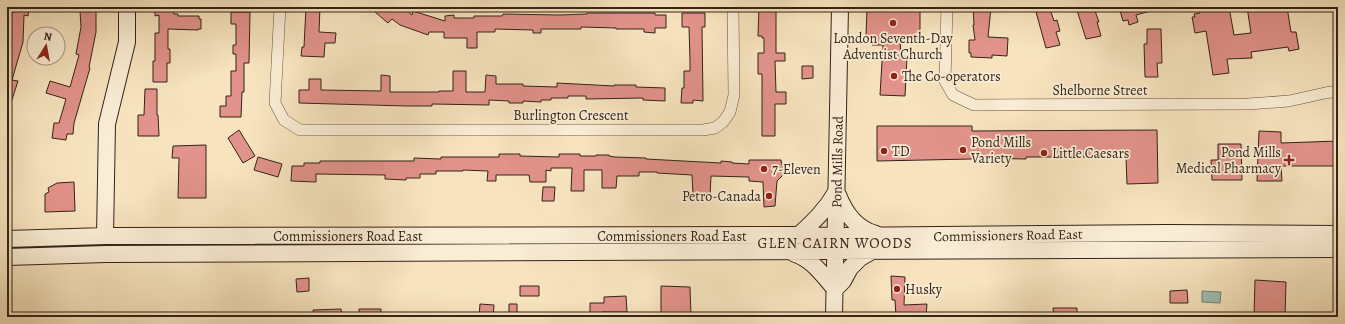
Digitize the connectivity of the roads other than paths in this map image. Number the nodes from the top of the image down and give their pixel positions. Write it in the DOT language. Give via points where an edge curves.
graph roads {
  1 [pos="127,7"];
  2 [pos="280,7"];
  3 [pos="733,7"];
  4 [pos="840,7"];
  5 [pos="947,7"];
  6 [pos="1338,91"];
  7 [pos="836,192"];
  8 [pos="1338,234"];
  9 [pos="799,235"];
  10 [pos="105,236"];
  11 [pos="887,236"];
  12 [pos="7,240"];
  13 [pos="836,244"];
  14 [pos="1338,249"];
  15 [pos="788,251"];
  16 [pos="872,251"];
  17 [pos="106,254"];
  18 [pos="7,257"];
  19 [pos="835,288"];
  20 [pos="834,317"];
  1 -- 10 [label="main road" via="127,42 107,124"];
  2 -- 3 [label="street, Burlington Crescent" via="275,103 284,120 300,130 715,128 730,112 734,95"];
  4 -- 7 [label="main road, Pond Mills Road"];
  5 -- 6 [label="street, Shelborne Street" via="945,81 953,96 974,105 1248,104 1289,101"];
  7 -- 9 [label="main road" via="820,216"];
  7 -- 11 [label="main road" via="842,207 860,228 873,234"];
  7 -- 13 [label="main road, Pond Mills Road"];
  8 -- 11 [label="main road, Commissioners Road East"];
  9 -- 10 [label="main road, Commissioners Road East"];
  9 -- 13 [label="main road, Commissioners Road East"];
  10 -- 12 [label="main road, Commissioners Road East"];
  10 -- 17 [label="street"];
  11 -- 13 [label="main road, Commissioners Road East"];
  13 -- 15 [label="main road, Commissioners Road East"];
  13 -- 16 [label="main road, Commissioners Road East"];
  13 -- 19 [label="main road, Pond Mills Road"];
  14 -- 16 [label="main road, Commissioners Road East"];
  15 -- 17 [label="main road, Commissioners Road East"];
  15 -- 19 [label="main road" via="814,264"];
  16 -- 19 [label="main road" via="850,268 843,281"];
  17 -- 18 [label="main road, Commissioners Road East"];
  19 -- 20 [label="main road, Pond Mills Road"];
}
